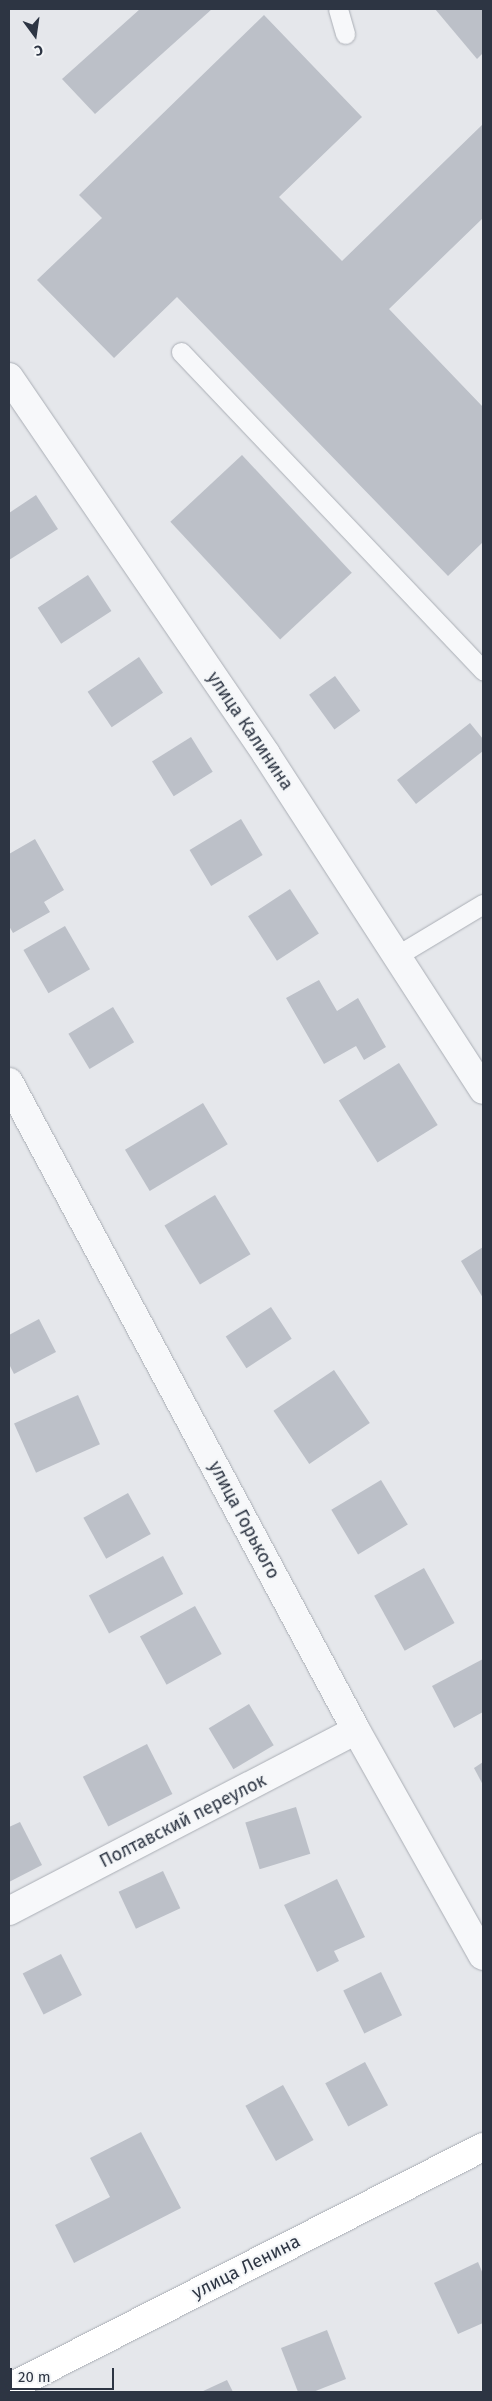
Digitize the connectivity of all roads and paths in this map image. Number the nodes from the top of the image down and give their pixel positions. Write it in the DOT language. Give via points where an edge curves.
graph roads {
  1 [pos="338,9"];
  2 [pos="345,34"];
  3 [pos="181,352"];
  4 [pos="9,378"];
  5 [pos="483,670"];
  6 [pos="483,904"];
  7 [pos="398,955"];
  8 [pos="9,1082"];
  9 [pos="483,1090"];
  10 [pos="356,1730"];
  11 [pos="9,1911"];
  12 [pos="483,1956"];
  13 [pos="483,2147"];
  14 [pos="9,2388"];
  1 -- 2 [label="lane"];
  3 -- 5 [label="lane"];
  4 -- 7 [label="street, улица Калинина" via="266,754"];
  6 -- 7 [label="lane"];
  7 -- 9 [label="street, улица Калинина"];
  8 -- 10 [label="street, улица Горького"];
  10 -- 11 [label="street, Полтавский переулок"];
  10 -- 12 [label="street, улица Горького"];
  13 -- 14 [label="street, улица Ленина"];
}
